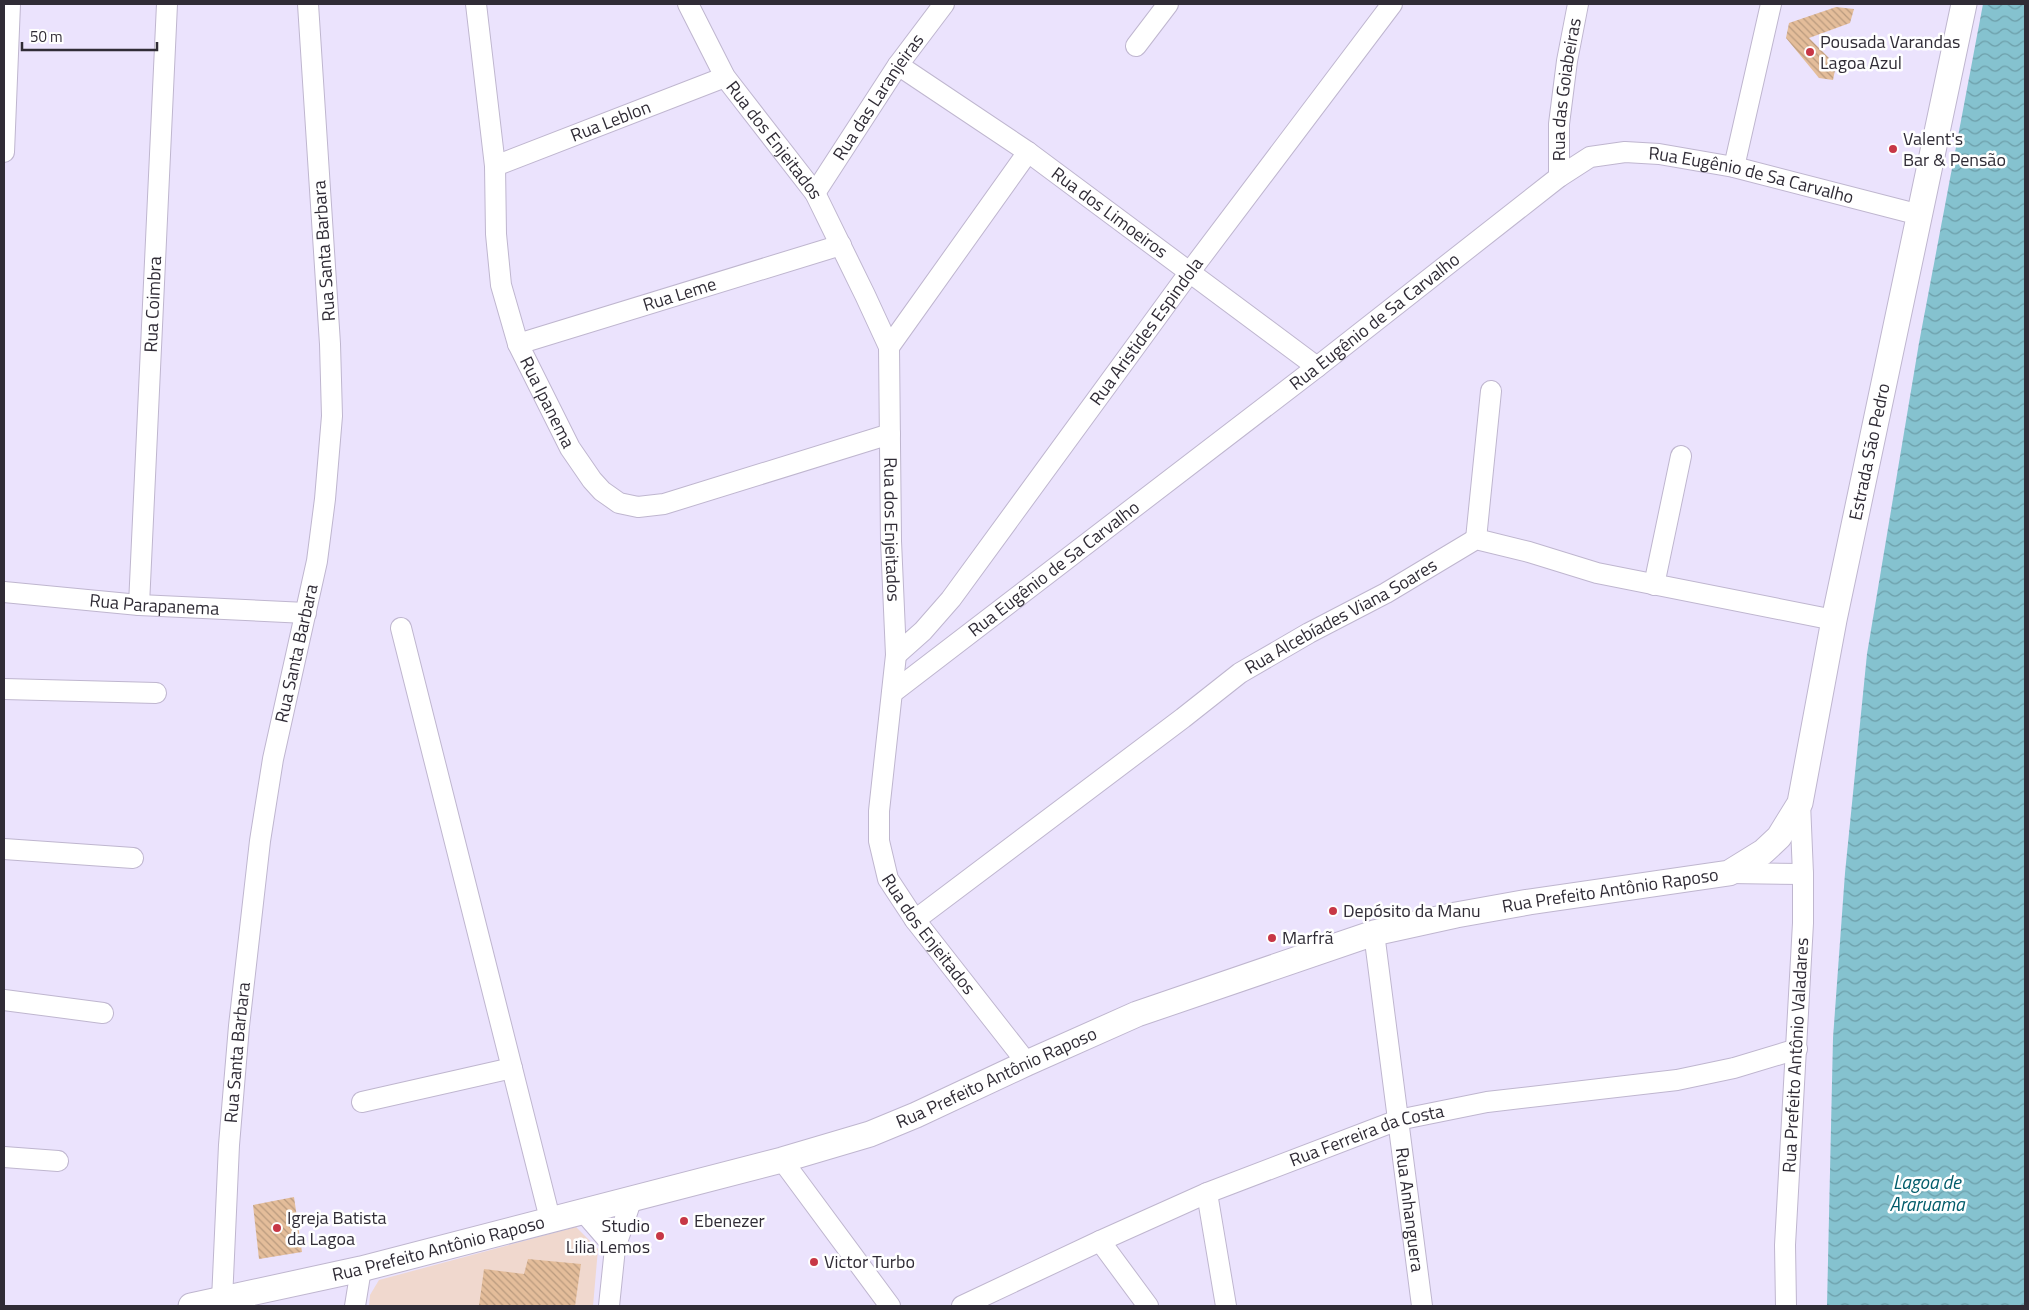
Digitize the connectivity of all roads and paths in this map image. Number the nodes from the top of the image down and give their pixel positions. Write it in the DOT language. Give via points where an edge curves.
graph roads {
  1 [pos="10,4"];
  2 [pos="167,4"];
  3 [pos="308,4"];
  4 [pos="476,4"];
  5 [pos="688,4"];
  6 [pos="944,4"];
  7 [pos="1168,4"];
  8 [pos="1392,4"];
  9 [pos="1578,4"];
  10 [pos="1771,4"];
  11 [pos="1964,4"];
  12 [pos="1136,46"];
  13 [pos="898,65"];
  14 [pos="725,78"];
  15 [pos="4,152"];
  16 [pos="1028,152"];
  17 [pos="495,166"];
  18 [pos="1734,167"];
  19 [pos="1559,177"];
  20 [pos="815,194"];
  21 [pos="1920,215"];
  22 [pos="841,245"];
  23 [pos="1189,274"];
  24 [pos="518,344"];
  25 [pos="889,348"];
  26 [pos="1317,367"];
  27 [pos="1491,392"];
  28 [pos="890,434"];
  29 [pos="1682,456"];
  30 [pos="1476,539"];
  31 [pos="1654,585"];
  32 [pos="4,592"];
  33 [pos="139,605"];
  34 [pos="306,613"];
  35 [pos="1834,620"];
  36 [pos="401,628"];
  37 [pos="896,656"];
  38 [pos="4,689"];
  39 [pos="156,694"];
  40 [pos="892,694"];
  41 [pos="1800,804"];
  42 [pos="4,849"];
  43 [pos="133,858"];
  44 [pos="1730,873"];
  45 [pos="1803,874"];
  46 [pos="915,920"];
  47 [pos="1374,933"];
  48 [pos="4,1000"];
  49 [pos="103,1013"];
  50 [pos="1797,1049"];
  51 [pos="1027,1063"];
  52 [pos="512,1068"];
  53 [pos="362,1102"];
  54 [pos="1398,1120"];
  55 [pos="4,1156"];
  56 [pos="782,1160"];
  57 [pos="58,1162"];
  58 [pos="1207,1193"];
  59 [pos="632,1198"];
  60 [pos="582,1210"];
  61 [pos="550,1219"];
  62 [pos="1100,1241"];
  63 [pos="615,1248"];
  64 [pos="361,1269"];
  65 [pos="222,1300"];
  66 [pos="191,1306"];
  67 [pos="355,1306"];
  68 [pos="609,1306"];
  69 [pos="890,1306"];
  70 [pos="962,1306"];
  71 [pos="1148,1306"];
  72 [pos="1226,1306"];
  73 [pos="1422,1306"];
  74 [pos="1786,1306"];
  1 -- 15 [label="street"];
  2 -- 33 [label="street, Rua Coimbra"];
  3 -- 34 [label="street, Rua Santa Barbara" via="332,416 324,508"];
  4 -- 17 [label="street, Rua Ipanema"];
  5 -- 14 [label="street, Rua dos Enjeitados"];
  6 -- 13 [label="street, Rua das Laranjeiras"];
  7 -- 12 [label="street"];
  8 -- 23 [label="street, Rua Aristides Espindola"];
  9 -- 19 [label="street, Rua das Goiabeiras" via="1566,61 1559,124"];
  10 -- 18 [label="street"];
  11 -- 21 [label="street, Estrada São Pedro"];
  13 -- 16 [label="street, Rua dos Limoeiros"];
  13 -- 20 [label="street, Rua das Laranjeiras"];
  14 -- 17 [label="street, Rua Leblon"];
  14 -- 20 [label="street, Rua dos Enjeitados"];
  16 -- 23 [label="street, Rua dos Limoeiros"];
  16 -- 25 [label="street"];
  17 -- 24 [label="street, Rua Ipanema" via="501,285"];
  18 -- 19 [label="street, Rua Eugênio de Sa Carvalho" via="1659,154 1625,152 1590,158"];
  18 -- 21 [label="street, Rua Eugênio de Sa Carvalho"];
  19 -- 26 [label="street, Rua Eugênio de Sa Carvalho"];
  20 -- 22 [label="street, Rua dos Enjeitados"];
  21 -- 35 [label="street, Estrada São Pedro"];
  22 -- 24 [label="street, Rua Leme"];
  22 -- 25 [label="street, Rua dos Enjeitados"];
  23 -- 26 [label="street, Rua dos Limoeiros"];
  23 -- 37 [label="street, Rua Aristides Espindola" via="951,599"];
  24 -- 28 [label="street, Rua Ipanema" via="570,448 592,480 619,503 638,507 664,504"];
  25 -- 28 [label="street, Rua dos Enjeitados"];
  26 -- 40 [label="street, Rua Eugênio de Sa Carvalho"];
  27 -- 30 [label="street"];
  28 -- 37 [label="street, Rua dos Enjeitados"];
  29 -- 31 [label="street"];
  30 -- 31 [label="street" via="1597,573"];
  30 -- 46 [label="street, Rua Alcebíades Viana Soares" via="1386,593 1240,672 1184,718"];
  31 -- 35 [label="street"];
  32 -- 33 [label="street, Rua Parapanema"];
  33 -- 34 [label="street, Rua Parapanema"];
  34 -- 65 [label="street, Rua Santa Barbara" via="273,759 260,841 239,1026"];
  35 -- 41 [label="street, Estrada São Pedro"];
  36 -- 52 [label="street"];
  37 -- 40 [label="street, Rua dos Enjeitados"];
  38 -- 39 [label="street"];
  40 -- 46 [label="street, Rua dos Enjeitados" via="879,811 879,841 888,879"];
  41 -- 44 [label="street, Estrada São Pedro" via="1779,837"];
  41 -- 45 [label="street, Rua Prefeito Antônio Valadares"];
  42 -- 43 [label="street"];
  44 -- 45 [label="street, Rua Prefeito Antônio Raposo"];
  44 -- 47 [label="street, Rua Prefeito Antônio Raposo" via="1519,904"];
  45 -- 50 [label="street, Rua Prefeito Antônio Valadares"];
  46 -- 51 [label="street, Rua dos Enjeitados"];
  47 -- 51 [label="street, Rua Prefeito Antônio Raposo" via="1137,1014"];
  47 -- 54 [label="street, Rua Anhanguera"];
  48 -- 49 [label="street"];
  50 -- 54 [label="street, Rua Ferreira da Costa" via="1734,1068 1677,1080 1487,1102"];
  50 -- 74 [label="street, Rua Prefeito Antônio Valadares" via="1785,1236"];
  51 -- 56 [label="street, Rua Prefeito Antônio Raposo" via="880,1130"];
  52 -- 53 [label="street"];
  52 -- 61 [label="street"];
  54 -- 58 [label="street, Rua Ferreira da Costa"];
  54 -- 73 [label="street, Rua Anhanguera"];
  55 -- 57 [label="street"];
  56 -- 59 [label="street, Rua Prefeito Antônio Raposo"];
  56 -- 69 [label="street"];
  58 -- 62 [label="street, Rua Ferreira da Costa"];
  58 -- 72 [label="street"];
  59 -- 60 [label="street, Rua Prefeito Antônio Raposo"];
  59 -- 63 [label="street"];
  60 -- 61 [label="street, Rua Prefeito Antônio Raposo"];
  60 -- 63 [label="street"];
  61 -- 64 [label="street, Rua Prefeito Antônio Raposo"];
  62 -- 70 [label="street, Rua Ferreira da Costa"];
  62 -- 71 [label="street"];
  63 -- 68 [label="street"];
  64 -- 65 [label="street, Rua Prefeito Antônio Raposo"];
  64 -- 67 [label="street"];
  65 -- 66 [label="street, Rua Prefeito Antônio Raposo"];
}
